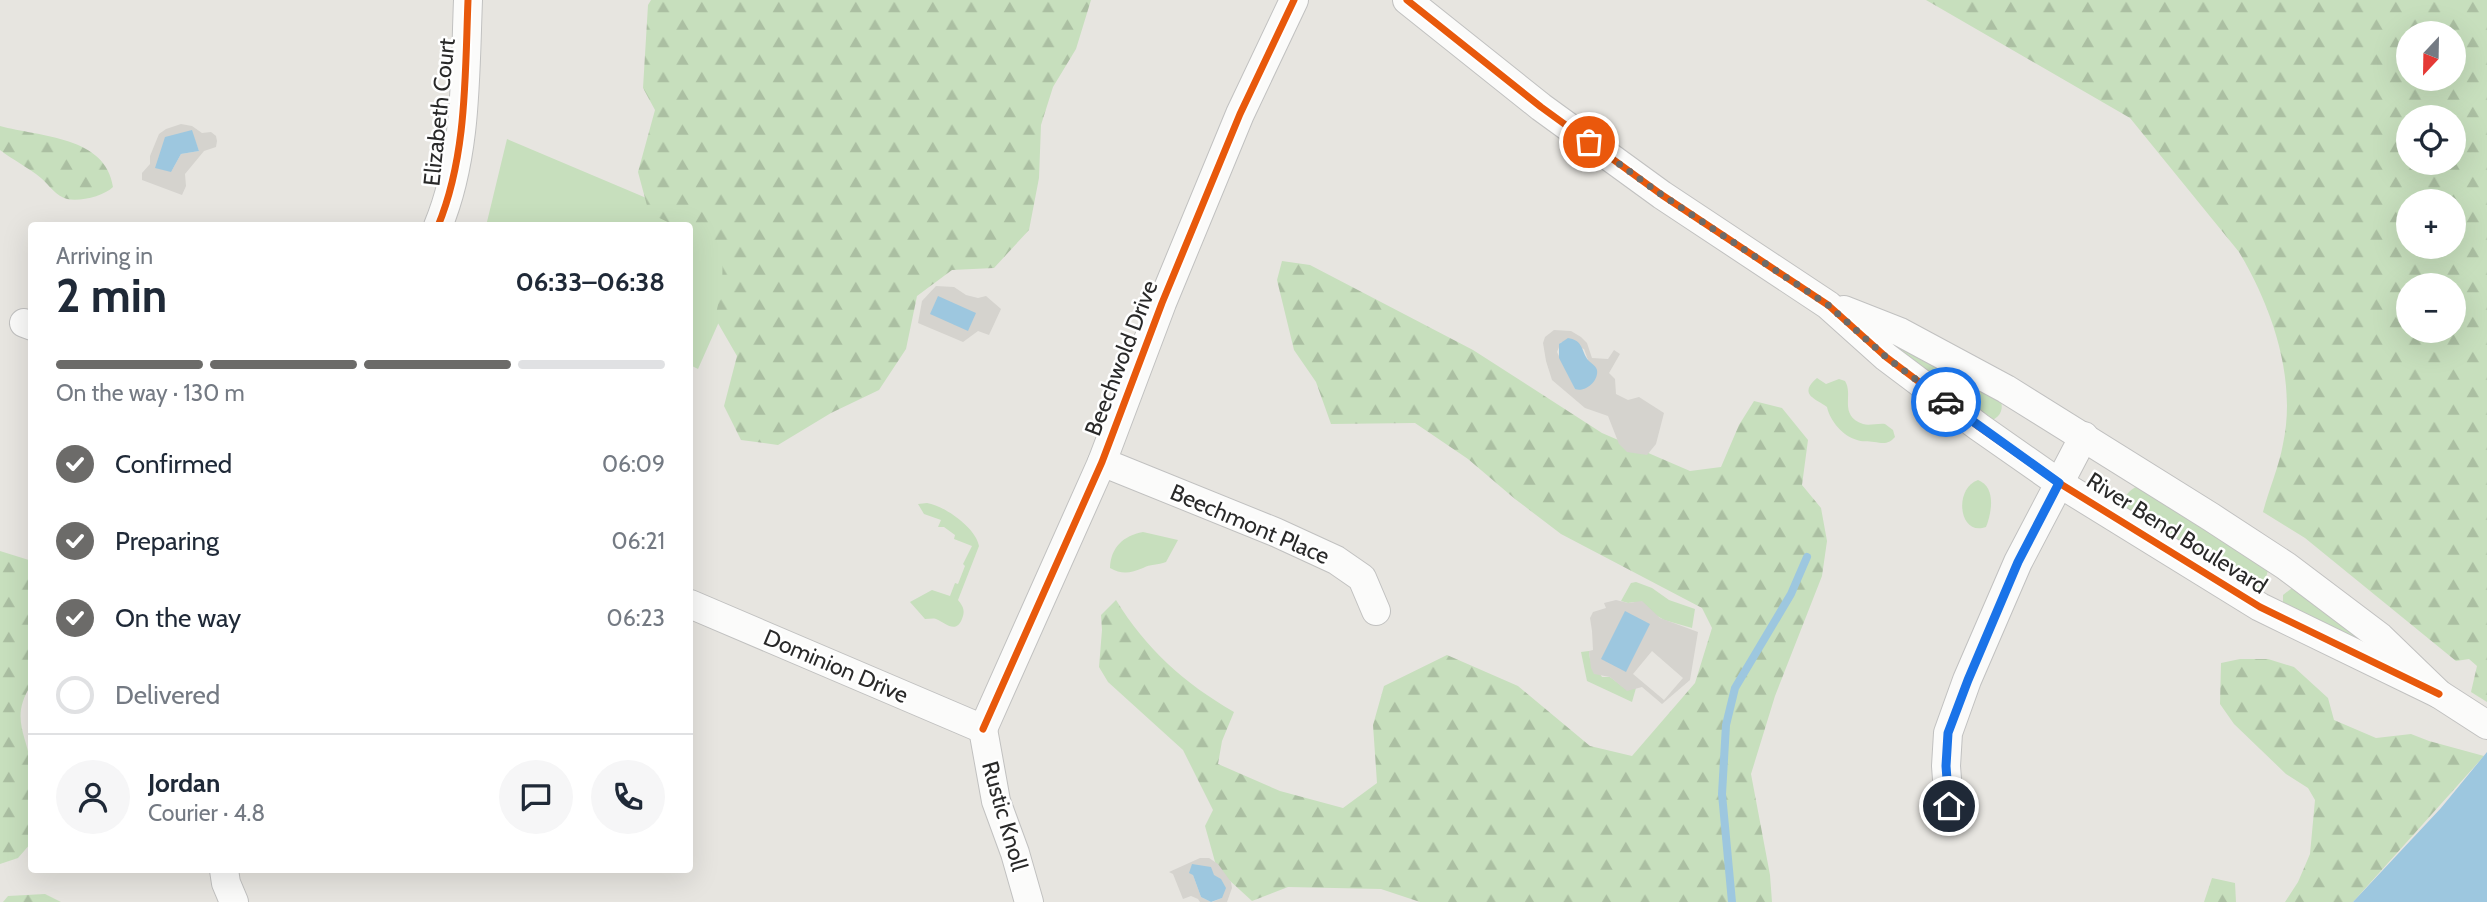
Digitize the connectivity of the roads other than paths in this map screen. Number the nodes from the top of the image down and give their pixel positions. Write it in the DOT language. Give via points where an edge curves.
graph roads {
  1 [pos="468,0"];
  2 [pos="1294,0"];
  3 [pos="1407,0"];
  4 [pos="440,222"];
  5 [pos="1828,305"];
  6 [pos="2084,436"];
  7 [pos="1102,462"];
  8 [pos="2059,483"];
  9 [pos="693,605"];
  10 [pos="1376,611"];
  11 [pos="2450,701"];
  12 [pos="2487,725"];
  13 [pos="983,729"];
  14 [pos="1949,806"];
  15 [pos="224,873"];
  16 [pos="234,902"];
  17 [pos="1029,902"];
  1 -- 4 [label="street, Elizabeth Court" via="462,122 450,197"];
  2 -- 7 [label="street, Beechwold Drive" via="1240,114"];
  3 -- 5 [label="street, River Bend Boulevard" via="1555,118"];
  5 -- 6 [label="street, River Bend Boulevard" via="1900,332"];
  5 -- 8 [label="street, River Bend Boulevard" via="1886,357"];
  6 -- 8 [label="street"];
  6 -- 11 [label="street, River Bend Boulevard" via="2286,566 2380,637"];
  7 -- 10 [label="street, Beechmont Place" via="1336,560 1362,578"];
  7 -- 13 [label="street, Beechwold Drive"];
  8 -- 11 [label="street, River Bend Boulevard" via="2260,607"];
  8 -- 14 [label="street" via="2018,562 1948,733"];
  9 -- 13 [label="street, Dominion Drive"];
  11 -- 12 [label="street, River Bend Boulevard"];
  13 -- 17 [label="street, Rustic Knoll" via="996,802"];
  15 -- 16 [label="street"];
}
